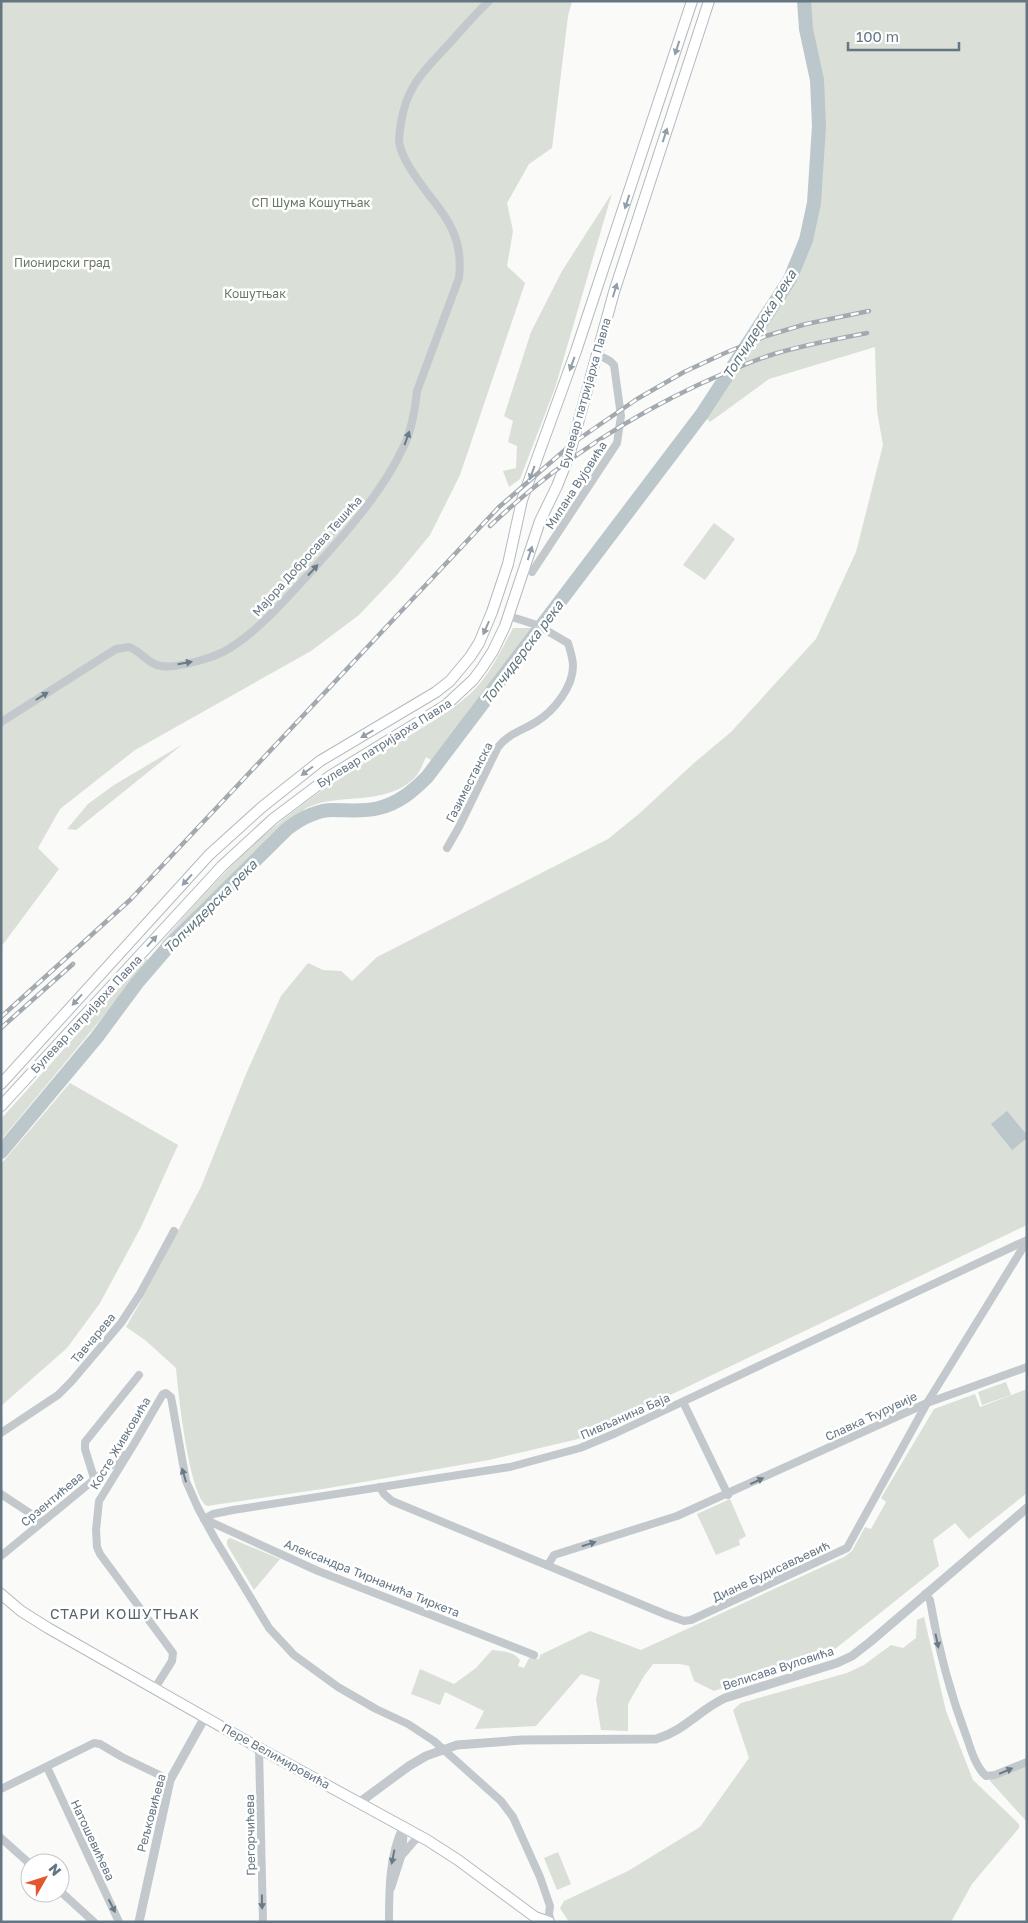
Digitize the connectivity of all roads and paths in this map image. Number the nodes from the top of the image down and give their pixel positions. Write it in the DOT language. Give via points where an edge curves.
graph roads {
  1 [pos="489,1"];
  2 [pos="692,1"];
  3 [pos="709,1"];
  4 [pos="597,354"];
  5 [pos="532,572"];
  6 [pos="509,616"];
  7 [pos="1,722"];
  8 [pos="447,848"];
  9 [pos="1,1084"];
  10 [pos="1,1106"];
  11 [pos="174,1231"];
  12 [pos="1027,1241"];
  13 [pos="1027,1367"];
  14 [pos="139,1375"];
  15 [pos="683,1402"];
  16 [pos="927,1403"];
  17 [pos="1,1433"];
  18 [pos="130,1450"];
  19 [pos="94,1478"];
  20 [pos="380,1487"];
  21 [pos="1,1494"];
  22 [pos="728,1495"];
  23 [pos="1027,1508"];
  24 [pos="204,1519"];
  25 [pos="42,1521"];
  26 [pos="1,1556"];
  27 [pos="548,1565"];
  28 [pos="1,1594"];
  29 [pos="925,1594"];
  30 [pos="534,1655"];
  31 [pos="155,1688"];
  32 [pos="206,1717"];
  33 [pos="259,1748"];
  34 [pos="443,1750"];
  35 [pos="1027,1762"];
  36 [pos="47,1767"];
  37 [pos="170,1780"];
  38 [pos="1,1789"];
  39 [pos="360,1802"];
  40 [pos="403,1827"];
  41 [pos="1,1838"];
  42 [pos="422,1838"];
  43 [pos="402,1854"];
  44 [pos="20,1855"];
  45 [pos="391,1889"];
  46 [pos="70,1900"];
  47 [pos="387,1921"];
  48 [pos="94,1922"];
  49 [pos="120,1922"];
  50 [pos="139,1922"];
  51 [pos="263,1922"];
  52 [pos="550,1922"];
  7 -- 1 [label="street, Мајора Добросава Тешића, one-way" via="116,649 129,647 155,665 168,667 229,650 257,628 290,594 342,537 381,487 407,439 417,391 459,278 460,266 452,227 402,152 399,140 402,115 406,99 419,77"];
  2 -- 9 [label="main road, Булевар патријарха Павла, one-way" via="576,351 522,500 497,600 470,658 436,692 320,761 240,826 209,855"];
  4 -- 3 [label="main road, Булевар патријарха Павла, one-way" via="614,292"];
  4 -- 5 [label="street, Милана Вујовића" via="614,366 621,416 617,443"];
  6 -- 4 [label="main road, Булевар патријарха Павла, one-way" via="540,521 566,464"];
  6 -- 8 [label="street, Газиместанска" via="537,625 568,643 573,666 569,684 555,705 538,721 506,738 498,747"];
  10 -- 6 [label="main road, Булевар патријарха Павла, one-way" via="222,866 273,819 330,776 432,715 458,695 493,651"];
  11 -- 17 [label="street, Тавчарева" via="121,1324 58,1395"];
  12 -- 15 [label="street, Пивљанина Баја"];
  12 -- 16 [label="street, Диане Будисављевић"];
  13 -- 16 [label="street, Славка Ћурувије"];
  14 -- 19 [label="street, Срзентићева" via="85,1442"];
  15 -- 20 [label="street, Пивљанина Баја" via="573,1451 494,1470"];
  15 -- 22 [label="street"];
  22 -- 16 [label="street, Славка Ћурувије, one-way"];
  16 -- 27 [label="street, Диане Будисављевић" via="846,1549 699,1616 687,1621 678,1619"];
  18 -- 19 [label="street, Срзентићева"];
  24 -- 18 [label="street, Косте Живковића, one-way" via="184,1475 171,1398 166,1393"];
  18 -- 31 [label="street, Косте Живковића" via="99,1501 97,1547 172,1651 172,1661"];
  19 -- 25 [label="street, Срзентићева"];
  20 -- 24 [label="street, Пивљанина Баја" via="233,1510"];
  20 -- 27 [label="street, Диане Будисављевић" via="392,1501"];
  21 -- 25 [label="street"];
  27 -- 22 [label="street, Славка Ћурувије, one-way" via="554,1555 673,1518"];
  23 -- 29 [label="street, Велисава Вуловића"];
  24 -- 30 [label="street, Александра Тирнанића Тиркета" via="318,1571"];
  24 -- 34 [label="street" via="262,1618 283,1644 338,1687 376,1710 408,1724"];
  25 -- 26 [label="street, Срзентићева"];
  28 -- 31 [label="main road, Пере Велимировића" via="31,1617"];
  29 -- 34 [label="street, Велисава Вуловића" via="848,1658 713,1703 669,1736 644,1740 465,1744"];
  29 -- 35 [label="street, one-way" via="930,1600 952,1697 976,1760 986,1776 995,1776"];
  31 -- 32 [label="main road, Пере Велимировића"];
  32 -- 33 [label="main road, Пере Велимировића"];
  32 -- 37 [label="street, Рељковићева"];
  33 -- 39 [label="main road, Пере Велимировића"];
  33 -- 51 [label="street, Грегорчићева, one-way"];
  34 -- 39 [label="street, Велисава Вуловића" via="402,1769"];
  34 -- 52 [label="street" via="501,1800 513,1817 550,1906"];
  36 -- 37 [label="street" via="97,1743"];
  36 -- 38 [label="street"];
  36 -- 49 [label="street, Натошевићева, one-way"];
  37 -- 50 [label="street, Рељковићева"];
  39 -- 40 [label="main road, Пере Велимировића"];
  40 -- 42 [label="main road, Пере Велимировића"];
  40 -- 43 [label="street"];
  40 -- 45 [label="street, one-way" via="390,1872"];
  41 -- 44 [label="street"];
  42 -- 43 [label="street" via="415,1840"];
  42 -- 52 [label="main road, Пере Велимировића" via="458,1860 535,1917"];
  43 -- 45 [label="street"];
  45 -- 47 [label="street"];
  46 -- 48 [label="street"];
}
